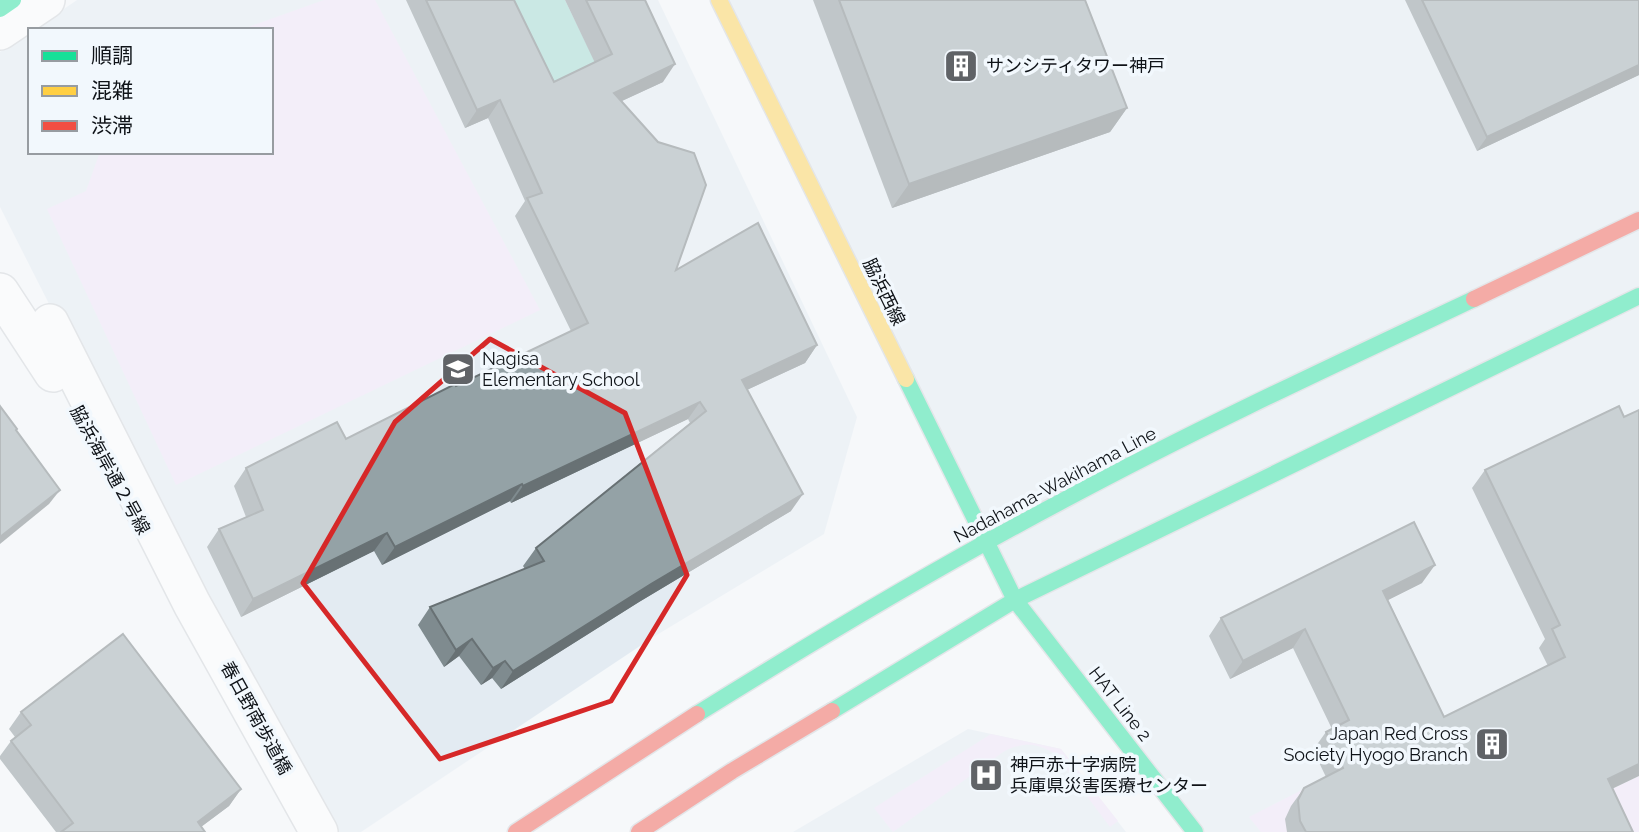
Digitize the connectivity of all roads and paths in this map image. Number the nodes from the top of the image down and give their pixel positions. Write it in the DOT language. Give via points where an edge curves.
graph roads {
  1 [pos="13,0"];
  2 [pos="46,0"];
  3 [pos="719,0"];
  4 [pos="0,9"];
  5 [pos="0,31"];
  6 [pos="1639,220"];
  7 [pos="0,292"];
  8 [pos="1639,296"];
  9 [pos="50,323"];
  10 [pos="985,543"];
  11 [pos="1015,600"];
  12 [pos="192,604"];
  13 [pos="319,832"];
  14 [pos="516,832"];
  15 [pos="639,832"];
  16 [pos="1195,832"];
  1 -- 4 [label="main road"];
  2 -- 5 [label="street"];
  3 -- 10 [label="main road, 脇浜西線"];
  6 -- 10 [label="main road, Nadahama-Wakihama Line" via="1145,458"];
  7 -- 12 [label="street, 脇浜海岸通２号線" via="98,441 184,609"];
  8 -- 11 [label="main road"];
  9 -- 12 [label="street, 春日野南歩道橋"];
  10 -- 11 [label="main road, 脇浜西線"];
  10 -- 14 [label="main road, Nadahama-Wakihama Line" via="827,632 657,737"];
  11 -- 15 [label="main road"];
  11 -- 16 [label="main road, HAT Line 2"];
  12 -- 13 [label="street, 春日野南歩道橋"];
}
